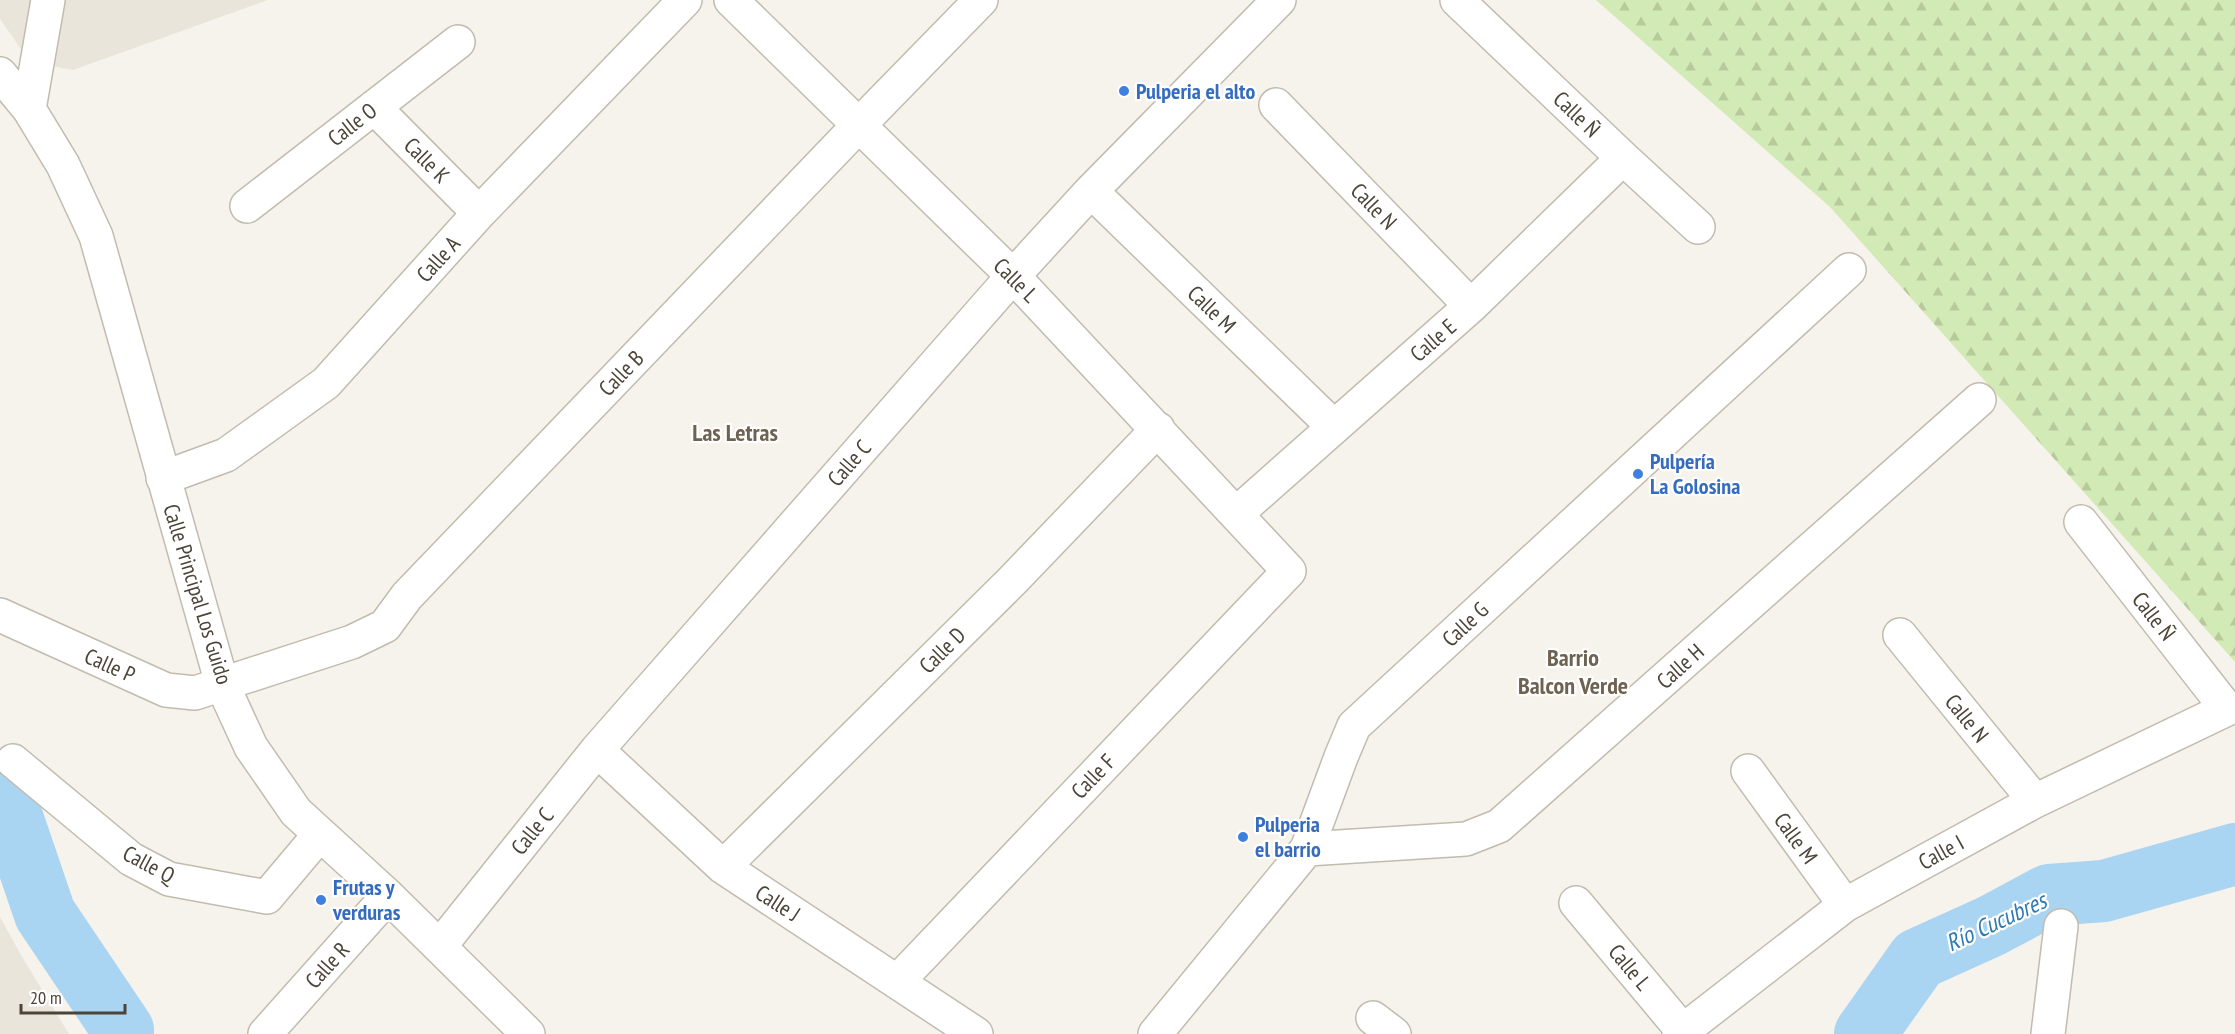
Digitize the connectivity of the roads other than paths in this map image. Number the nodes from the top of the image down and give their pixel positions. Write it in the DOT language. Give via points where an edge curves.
graph roads {
  1 [pos="48,0"];
  2 [pos="685,0"];
  3 [pos="731,0"];
  4 [pos="981,0"];
  5 [pos="1279,0"];
  6 [pos="1457,0"];
  7 [pos="458,42"];
  8 [pos="0,74"];
  9 [pos="1276,105"];
  10 [pos="374,107"];
  11 [pos="29,109"];
  12 [pos="858,126"];
  13 [pos="1623,158"];
  14 [pos="1091,191"];
  15 [pos="247,206"];
  16 [pos="479,213"];
  17 [pos="1698,227"];
  18 [pos="1849,270"];
  19 [pos="1013,276"];
  20 [pos="1471,306"];
  21 [pos="1979,400"];
  22 [pos="1334,427"];
  23 [pos="1158,429"];
  24 [pos="163,478"];
  25 [pos="1236,514"];
  26 [pos="2081,522"];
  27 [pos="1289,571"];
  28 [pos="0,615"];
  29 [pos="1900,635"];
  30 [pos="222,684"];
  31 [pos="2227,710"];
  32 [pos="597,750"];
  33 [pos="13,761"];
  34 [pos="1748,771"];
  35 [pos="2035,801"];
  36 [pos="320,834"];
  37 [pos="1307,849"];
  38 [pos="723,867"];
  39 [pos="388,896"];
  40 [pos="1576,903"];
  41 [pos="1845,905"];
  42 [pos="2061,926"];
  43 [pos="440,946"];
  44 [pos="897,982"];
  45 [pos="1681,1032"];
  46 [pos="265,1034"];
  47 [pos="528,1034"];
  48 [pos="975,1034"];
  49 [pos="1155,1034"];
  50 [pos="2048,1034"];
  1 -- 11 [label="street"];
  2 -- 16 [label="street, Calle A"];
  3 -- 12 [label="street, Calle L"];
  4 -- 12 [label="street, Calle B"];
  5 -- 14 [label="street, Calle C"];
  6 -- 13 [label="street, Calle Ñ"];
  7 -- 10 [label="street, Calle O"];
  8 -- 11 [label="street, Calle Principal Los Guido"];
  9 -- 20 [label="street, Calle N"];
  10 -- 15 [label="street, Calle O"];
  10 -- 16 [label="street, Calle K"];
  11 -- 24 [label="street, Calle Principal Los Guido" via="63,165 96,236"];
  12 -- 19 [label="street, Calle L"];
  12 -- 30 [label="street, Calle B" via="407,596 385,626 352,642"];
  13 -- 17 [label="street, Calle Ñ"];
  13 -- 20 [label="street, Calle E"];
  14 -- 19 [label="street, Calle C"];
  14 -- 22 [label="street, Calle M"];
  16 -- 24 [label="street, Calle A" via="326,383 226,455"];
  18 -- 37 [label="street, Calle G" via="1354,726"];
  19 -- 23 [label="street, Calle L"];
  19 -- 32 [label="street, Calle C"];
  20 -- 22 [label="street, Calle E"];
  21 -- 37 [label="street, Calle H" via="1499,826 1466,839"];
  22 -- 25 [label="street, Calle E"];
  23 -- 25 [label="street, Calle L"];
  23 -- 38 [label="street, Calle D"];
  24 -- 30 [label="street, Calle Principal Los Guido"];
  25 -- 27 [label="street, Calle L"];
  26 -- 31 [label="street, Calle Ñ"];
  27 -- 44 [label="street, Calle F"];
  28 -- 30 [label="street, Calle P" via="166,690 195,693"];
  29 -- 35 [label="street, Calle N"];
  30 -- 36 [label="street, Calle Principal Los Guido" via="252,747 296,812"];
  31 -- 35 [label="street, Calle I"];
  32 -- 38 [label="street, Calle J"];
  32 -- 43 [label="street, Calle C"];
  33 -- 36 [label="street, Calle Q" via="132,859 169,879 267,897"];
  34 -- 41 [label="street, Calle M"];
  35 -- 41 [label="street, Calle I"];
  36 -- 39 [label="street, Calle Principal Los Guido"];
  37 -- 49 [label="street, Calle G"];
  38 -- 44 [label="street, Calle J"];
  39 -- 43 [label="street, Calle Principal Los Guido"];
  39 -- 46 [label="street, Calle R"];
  40 -- 45 [label="street, Calle L"];
  41 -- 45 [label="street, Calle I"];
  42 -- 50 [label="street"];
  43 -- 47 [label="street, Calle Principal Los Guido"];
  44 -- 48 [label="street, Calle J"];
}
